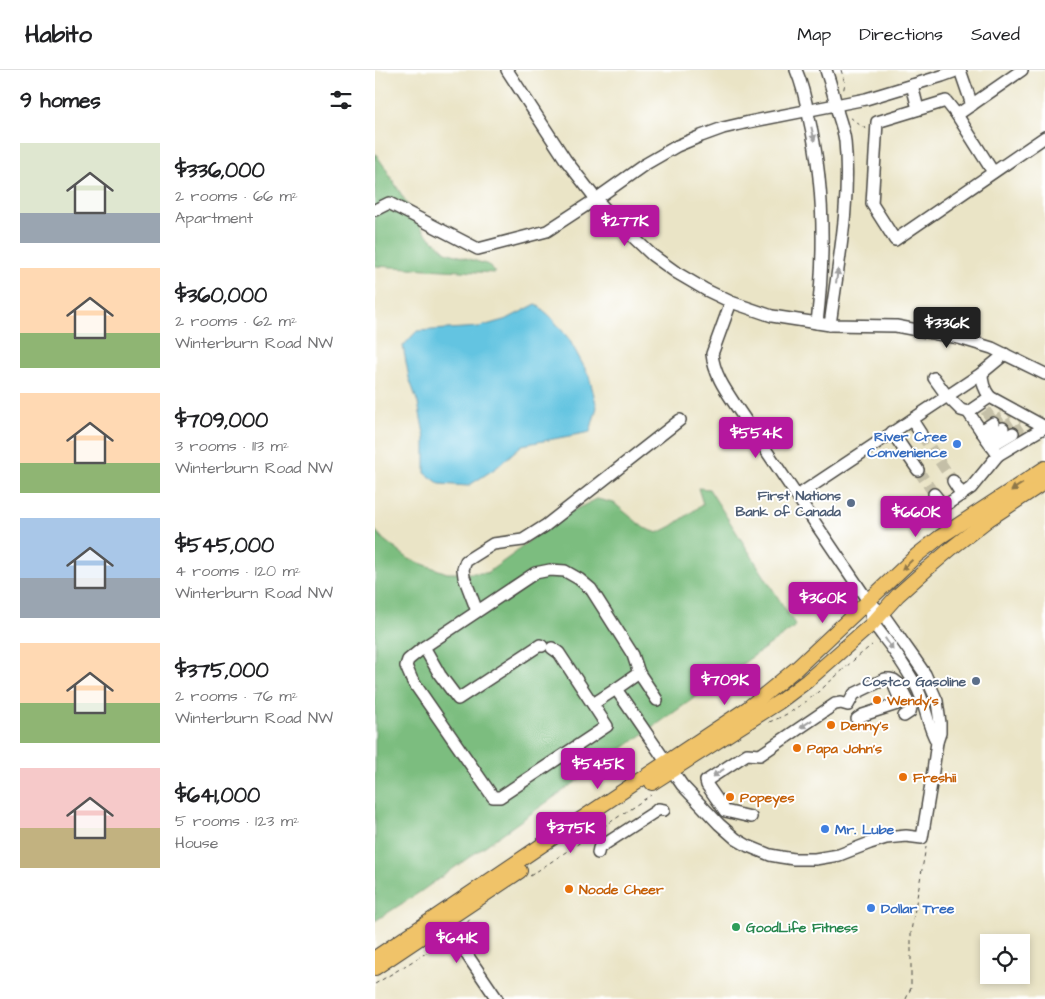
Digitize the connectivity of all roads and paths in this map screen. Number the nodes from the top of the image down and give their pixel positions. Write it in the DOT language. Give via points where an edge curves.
graph roads {
  1 [pos="507,70"];
  2 [pos="796,70"];
  3 [pos="826,70"];
  4 [pos="955,70"];
  5 [pos="959,70"];
  6 [pos="1022,70"];
  7 [pos="912,85"];
  8 [pos="836,105"];
  9 [pos="972,105"];
  10 [pos="918,109"];
  11 [pos="807,110"];
  12 [pos="957,116"];
  13 [pos="1045,137"];
  14 [pos="993,172"];
  15 [pos="595,199"];
  16 [pos="375,210"];
  17 [pos="731,302"];
  18 [pos="817,323"];
  19 [pos="830,325"];
  20 [pos="1005,354"];
  21 [pos="982,373"];
  22 [pos="1045,374"];
  23 [pos="934,378"];
  24 [pos="947,396"];
  25 [pos="990,397"];
  26 [pos="968,412"];
  27 [pos="680,420"];
  28 [pos="912,420"];
  29 [pos="892,432"];
  30 [pos="992,433"];
  31 [pos="921,434"];
  32 [pos="1045,468"];
  33 [pos="918,470"];
  34 [pos="953,482"];
  35 [pos="1045,482"];
  36 [pos="934,494"];
  37 [pos="962,495"];
  38 [pos="797,496"];
  39 [pos="869,601"];
  40 [pos="477,611"];
  41 [pos="882,613"];
  42 [pos="872,624"];
  43 [pos="424,647"];
  44 [pos="639,673"];
  45 [pos="616,689"];
  46 [pos="861,691"];
  47 [pos="657,700"];
  48 [pos="779,702"];
  49 [pos="593,704"];
  50 [pos="904,716"];
  51 [pos="857,719"];
  52 [pos="937,742"];
  53 [pos="669,766"];
  54 [pos="657,792"];
  55 [pos="664,810"];
  56 [pos="751,817"];
  57 [pos="925,848"];
  58 [pos="598,853"];
  59 [pos="528,878"];
  60 [pos="474,915"];
  61 [pos="442,918"];
  62 [pos="461,925"];
  63 [pos="440,939"];
  64 [pos="375,958"];
  65 [pos="375,968"];
  66 [pos="375,984"];
  67 [pos="497,999"];
  68 [pos="906,999"];
  1 -- 15 [label="street"];
  2 -- 11 [label="street"];
  3 -- 8 [label="street"];
  4 -- 7 [label="street"];
  5 -- 9 [label="street"];
  6 -- 9 [label="street"];
  7 -- 8 [label="street"];
  7 -- 10 [label="street"];
  8 -- 11 [label="street"];
  19 -- 8 [label="street, one-way" via="846,191 844,139"];
  9 -- 12 [label="street"];
  10 -- 12 [label="street" via="946,100"];
  10 -- 14 [label="street" via="877,122 872,204 895,240"];
  11 -- 15 [label="street" via="723,128 677,146"];
  11 -- 18 [label="street, one-way" via="815,143 822,220 823,253"];
  12 -- 14 [label="street"];
  13 -- 14 [label="street"];
  15 -- 16 [label="street" via="547,231 478,249 389,203"];
  15 -- 17 [label="street" via="651,255"];
  17 -- 18 [label="street" via="772,316"];
  17 -- 38 [label="street" via="712,354 713,362 733,403"];
  18 -- 19 [label="street"];
  19 -- 20 [label="street" via="896,326 959,338"];
  20 -- 21 [label="street"];
  20 -- 22 [label="street"];
  21 -- 24 [label="street"];
  21 -- 25 [label="street" via="984,388"];
  23 -- 24 [label="street"];
  24 -- 26 [label="street" via="961,410"];
  24 -- 28 [label="street"];
  25 -- 26 [label="street"];
  25 -- 30 [label="street" via="1045,427"];
  26 -- 30 [label="street"];
  27 -- 40 [label="street" via="545,526 523,540 493,544 467,561 464,577"];
  28 -- 29 [label="street"];
  28 -- 31 [label="street"];
  29 -- 33 [label="street"];
  29 -- 38 [label="street"];
  30 -- 37 [label="street" via="981,475"];
  32 -- 39 [label="main road, one-way" via="940,537"];
  34 -- 37 [label="street"];
  35 -- 41 [label="main road" via="953,547"];
  36 -- 37 [label="street" via="945,504"];
  38 -- 39 [label="street"];
  39 -- 41 [label="street"];
  39 -- 42 [label="street"];
  39 -- 48 [label="main road" via="863,616 851,630"];
  39 -- 53 [label="main road" via="771,691"];
  40 -- 43 [label="street"];
  40 -- 44 [label="street" via="535,573 565,571 591,589 633,655"];
  41 -- 42 [label="main road"];
  41 -- 52 [label="street" via="914,658 937,701 940,732"];
  42 -- 48 [label="main road"];
  42 -- 52 [label="street, one-way" via="915,684"];
  43 -- 49 [label="street" via="458,699 540,645 547,647 559,653"];
  43 -- 49 [label="street" via="408,660 406,666 412,680 493,798 500,798 607,726"];
  44 -- 45 [label="street"];
  44 -- 47 [label="street"];
  45 -- 49 [label="street"];
  45 -- 53 [label="street"];
  46 -- 50 [label="street" via="885,679 894,680 911,707"];
  46 -- 51 [label="street" via="891,684 899,699 894,706"];
  46 -- 56 [label="street, one-way" via="854,694 848,705 835,704 760,755 747,754 706,781 725,811"];
  48 -- 53 [label="main road"];
  52 -- 53 [label="street" via="921,838 886,838 815,860 775,856 742,842 689,794"];
  53 -- 61 [label="main road"];
  54 -- 59 [label="path"];
  55 -- 58 [label="street" via="655,811 599,848"];
  57 -- 68 [label="path" via="911,931 911,988"];
  60 -- 62 [label="path"];
  61 -- 64 [label="main road"];
  61 -- 65 [label="main road"];
  61 -- 67 [label="street"];
  63 -- 66 [label="path" via="436,947"];
}
